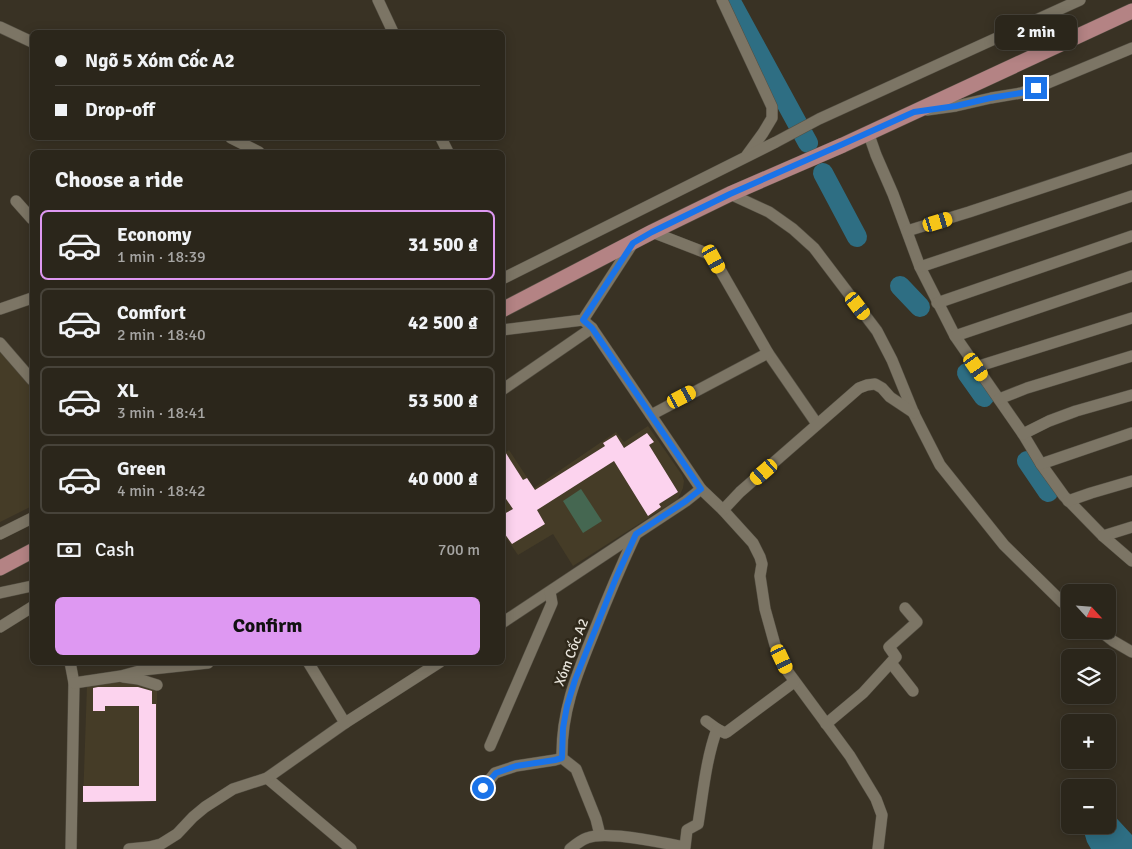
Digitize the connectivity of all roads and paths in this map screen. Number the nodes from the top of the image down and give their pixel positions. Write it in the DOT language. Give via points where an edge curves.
graph roads {
  1 [pos="378,0"];
  2 [pos="722,0"];
  3 [pos="1080,0"];
  4 [pos="1132,11"];
  5 [pos="0,27"];
  6 [pos="392,30"];
  7 [pos="30,41"];
  8 [pos="1132,48"];
  9 [pos="914,112"];
  10 [pos="868,132"];
  11 [pos="235,140"];
  12 [pos="255,150"];
  13 [pos="746,156"];
  14 [pos="1132,158"];
  15 [pos="730,194"];
  16 [pos="1132,196"];
  17 [pos="16,200"];
  18 [pos="30,217"];
  19 [pos="907,231"];
  20 [pos="652,232"];
  21 [pos="1132,236"];
  22 [pos="633,243"];
  23 [pos="920,267"];
  24 [pos="1132,276"];
  25 [pos="505,278"];
  26 [pos="30,299"];
  27 [pos="937,303"];
  28 [pos="505,308"];
  29 [pos="0,309"];
  30 [pos="1132,318"];
  31 [pos="588,324"];
  32 [pos="505,330"];
  33 [pos="955,336"];
  34 [pos="0,343"];
  35 [pos="768,353"];
  36 [pos="1132,356"];
  37 [pos="976,367"];
  38 [pos="30,378"];
  39 [pos="505,388"];
  40 [pos="1132,395"];
  41 [pos="999,399"];
  42 [pos="914,414"];
  43 [pos="650,415"];
  44 [pos="817,424"];
  45 [pos="1132,433"];
  46 [pos="1023,434"];
  47 [pos="1041,464"];
  48 [pos="1132,481"];
  49 [pos="701,489"];
  50 [pos="1068,501"];
  51 [pos="723,510"];
  52 [pos="30,519"];
  53 [pos="1132,527"];
  54 [pos="2,531"];
  55 [pos="636,534"];
  56 [pos="1103,536"];
  57 [pos="26,555"];
  58 [pos="1132,561"];
  59 [pos="0,568"];
  60 [pos="30,586"];
  61 [pos="550,592"];
  62 [pos="0,593"];
  63 [pos="1061,601"];
  64 [pos="30,608"];
  65 [pos="906,608"];
  66 [pos="505,620"];
  67 [pos="0,627"];
  68 [pos="1111,639"];
  69 [pos="1132,652"];
  70 [pos="891,663"];
  71 [pos="71,665"];
  72 [pos="189,665"];
  73 [pos="310,665"];
  74 [pos="435,665"];
  75 [pos="121,676"];
  76 [pos="794,682"];
  77 [pos="74,683"];
  78 [pos="157,685"];
  79 [pos="912,691"];
  80 [pos="706,721"];
  81 [pos="344,724"];
  82 [pos="826,724"];
  83 [pos="717,729"];
  84 [pos="490,746"];
  85 [pos="562,758"];
  86 [pos="267,778"];
  87 [pos="483,788"];
  88 [pos="600,836"];
  89 [pos="71,849"];
  90 [pos="129,849"];
  91 [pos="351,849"];
  92 [pos="570,849"];
  93 [pos="878,849"];
  1 -- 6 [label="street"];
  2 -- 13 [label="street" via="772,106 772,118"];
  3 -- 13 [label="street" via="819,119"];
  4 -- 9 [label="main road"];
  5 -- 7 [label="street"];
  8 -- 9 [label="street" via="1021,93"];
  9 -- 10 [label="main road"];
  10 -- 15 [label="main road"];
  10 -- 19 [label="street"];
  11 -- 12 [label="street"];
  13 -- 25 [label="street"];
  14 -- 19 [label="street"];
  15 -- 20 [label="main road"];
  15 -- 42 [label="street" via="769,212 814,248 877,331"];
  16 -- 23 [label="street"];
  17 -- 18 [label="street"];
  19 -- 23 [label="street"];
  20 -- 22 [label="main road"];
  20 -- 35 [label="street" via="714,259"];
  21 -- 27 [label="street"];
  22 -- 28 [label="main road"];
  22 -- 31 [label="street"];
  23 -- 27 [label="street"];
  24 -- 33 [label="street"];
  26 -- 29 [label="street"];
  27 -- 33 [label="street"];
  30 -- 37 [label="street"];
  31 -- 32 [label="street"];
  31 -- 39 [label="street"];
  31 -- 43 [label="street"];
  33 -- 37 [label="street"];
  34 -- 38 [label="street"];
  35 -- 43 [label="street"];
  35 -- 44 [label="street"];
  36 -- 41 [label="street"];
  37 -- 41 [label="street"];
  40 -- 46 [label="street" via="1049,421"];
  41 -- 46 [label="street"];
  42 -- 44 [label="street" via="875,384 859,388"];
  42 -- 63 [label="street" via="940,465 1004,545"];
  43 -- 49 [label="street"];
  44 -- 51 [label="street"];
  45 -- 47 [label="street"];
  46 -- 47 [label="street"];
  47 -- 50 [label="street"];
  48 -- 50 [label="street"];
  49 -- 51 [label="street"];
  49 -- 55 [label="street"];
  50 -- 56 [label="street"];
  51 -- 76 [label="street" via="753,543 760,557 765,609 775,645"];
  52 -- 54 [label="street"];
  53 -- 56 [label="street"];
  55 -- 61 [label="street"];
  55 -- 85 [label="street, Xóm Cốc A2" via="575,680 563,728"];
  56 -- 58 [label="street"];
  57 -- 59 [label="main road"];
  60 -- 62 [label="street"];
  61 -- 66 [label="street"];
  61 -- 84 [label="street" via="552,603"];
  64 -- 67 [label="street"];
  65 -- 70 [label="street" via="917,622 890,647 896,657"];
  68 -- 69 [label="street"];
  70 -- 79 [label="street"];
  70 -- 82 [label="street"];
  71 -- 77 [label="street"];
  72 -- 75 [label="street"];
  73 -- 81 [label="street"];
  74 -- 81 [label="street"];
  75 -- 77 [label="street"];
  75 -- 78 [label="street"];
  76 -- 82 [label="street"];
  76 -- 83 [label="street" via="728,732"];
  77 -- 89 [label="street"];
  80 -- 83 [label="street"];
  81 -- 86 [label="street"];
  82 -- 93 [label="street" via="850,756 881,809"];
  83 -- 88 [label="street" via="698,824 687,830 685,847"];
  85 -- 87 [label="street" via="496,773"];
  85 -- 88 [label="street" via="576,769"];
  86 -- 90 [label="street" via="233,789 205,807 178,834 161,844"];
  86 -- 91 [label="street"];
  88 -- 92 [label="street" via="586,838"];
}
